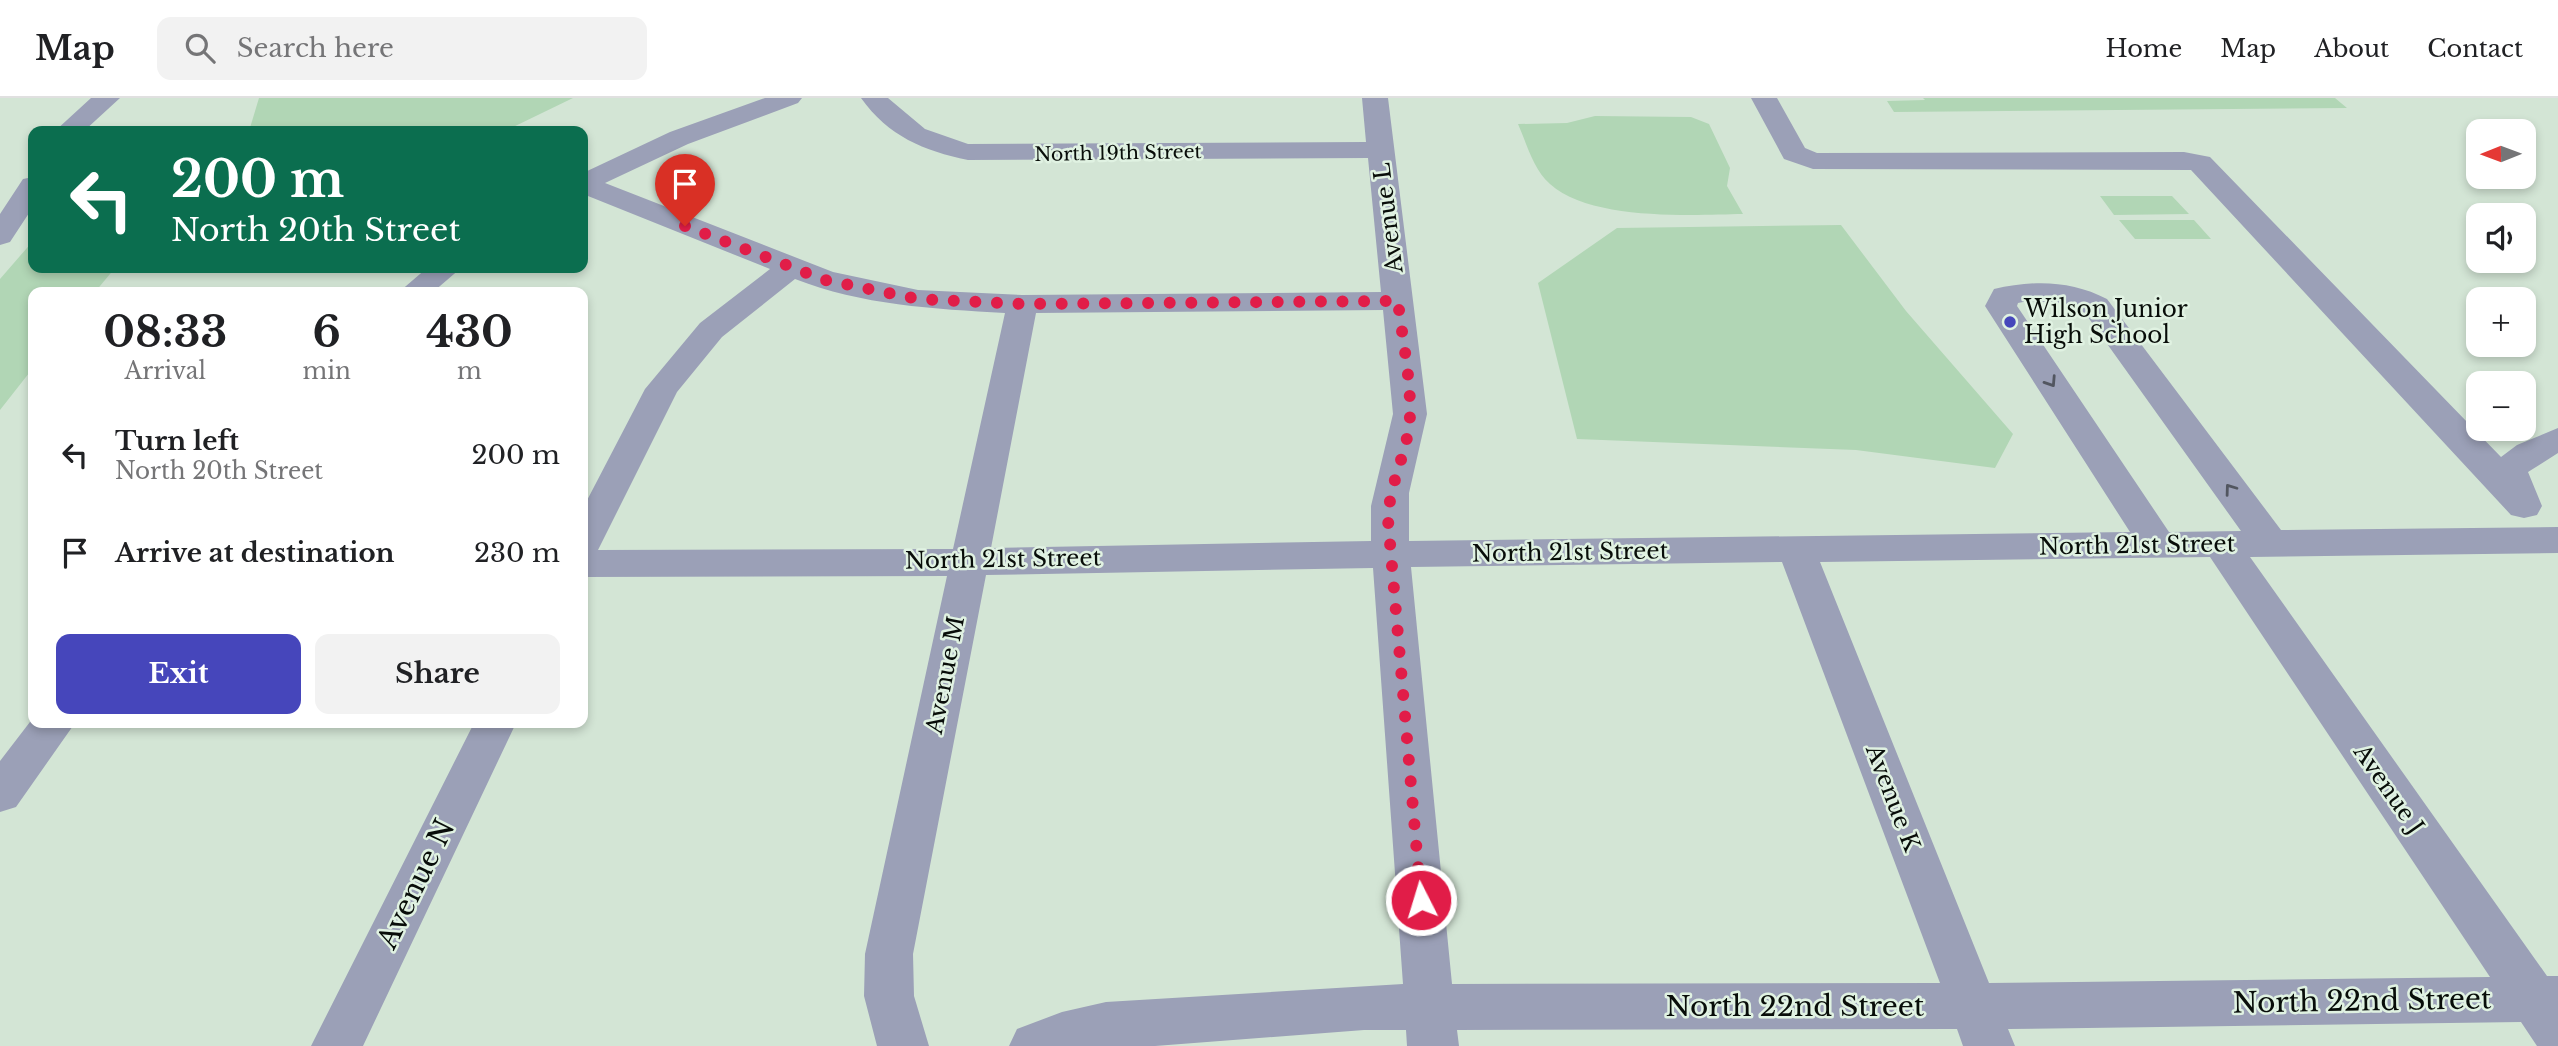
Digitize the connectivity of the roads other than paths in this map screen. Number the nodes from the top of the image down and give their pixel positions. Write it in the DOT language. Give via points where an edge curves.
graph roads {
  1 [pos="107,98"];
  2 [pos="789,98"];
  3 [pos="874,98"];
  4 [pos="1375,98"];
  5 [pos="1764,98"];
  6 [pos="74,126"];
  7 [pos="1380,150"];
  8 [pos="588,182"];
  9 [pos="588,186"];
  10 [pos="28,193"];
  11 [pos="1,233"];
  12 [pos="790,268"];
  13 [pos="439,273"];
  14 [pos="421,287"];
  15 [pos="1398,301"];
  16 [pos="1022,304"];
  17 [pos="2558,439"];
  18 [pos="2518,498"];
  19 [pos="588,534"];
  20 [pos="2555,540"];
  21 [pos="2221,544"];
  22 [pos="2271,544"];
  23 [pos="2158,545"];
  24 [pos="1796,549"];
  25 [pos="1391,554"];
  26 [pos="968,562"];
  27 [pos="588,564"];
  28 [pos="50,728"];
  29 [pos="493,728"];
  30 [pos="0,793"];
  31 [pos="2550,1011"];
  32 [pos="1432,1026"];
  33 [pos="1981,1026"];
  34 [pos="337,1046"];
  35 [pos="903,1046"];
  36 [pos="1035,1046"];
  1 -- 6 [label="street"];
  2 -- 8 [label="street" via="679,138"];
  3 -- 7 [label="street, North 19th Street" via="911,135 968,152"];
  4 -- 7 [label="street, Avenue L"];
  5 -- 18 [label="street" via="1794,153 1813,161 2200,163"];
  7 -- 15 [label="street, Avenue L"];
  9 -- 12 [label="street"];
  10 -- 11 [label="street"];
  12 -- 16 [label="street" via="887,294 960,303"];
  12 -- 19 [label="street" via="712,330 662,389"];
  13 -- 14 [label="street"];
  15 -- 16 [label="street"];
  15 -- 25 [label="street, Avenue L" via="1410,414 1388,499"];
  16 -- 26 [label="street, Avenue M"];
  17 -- 18 [label="street" via="2510,469"];
  18 -- 20 [label="street"];
  20 -- 22 [label="street, North 21st Street"];
  21 -- 22 [label="street, North 21st Street"];
  21 -- 23 [label="street, North 21st Street"];
  21 -- 31 [label="street, Avenue J"];
  22 -- 23 [label="street, one-way" via="2096,306 2079,296 2055,291 2005,296 2001,306"];
  23 -- 24 [label="street, North 21st Street"];
  24 -- 25 [label="street, North 21st Street"];
  24 -- 33 [label="street, Avenue K"];
  25 -- 26 [label="street, North 21st Street"];
  25 -- 32 [label="street, Avenue L"];
  26 -- 27 [label="street, North 21st Street"];
  26 -- 35 [label="street, Avenue M" via="888,954 890,996"];
  28 -- 30 [label="street"];
  29 -- 34 [label="street, Avenue N"];
  31 -- 33 [label="street, North 22nd Street"];
  32 -- 33 [label="street, North 22nd Street"];
  32 -- 36 [label="street, North 22nd Street" via="1364,1007 1106,1026"];
}
